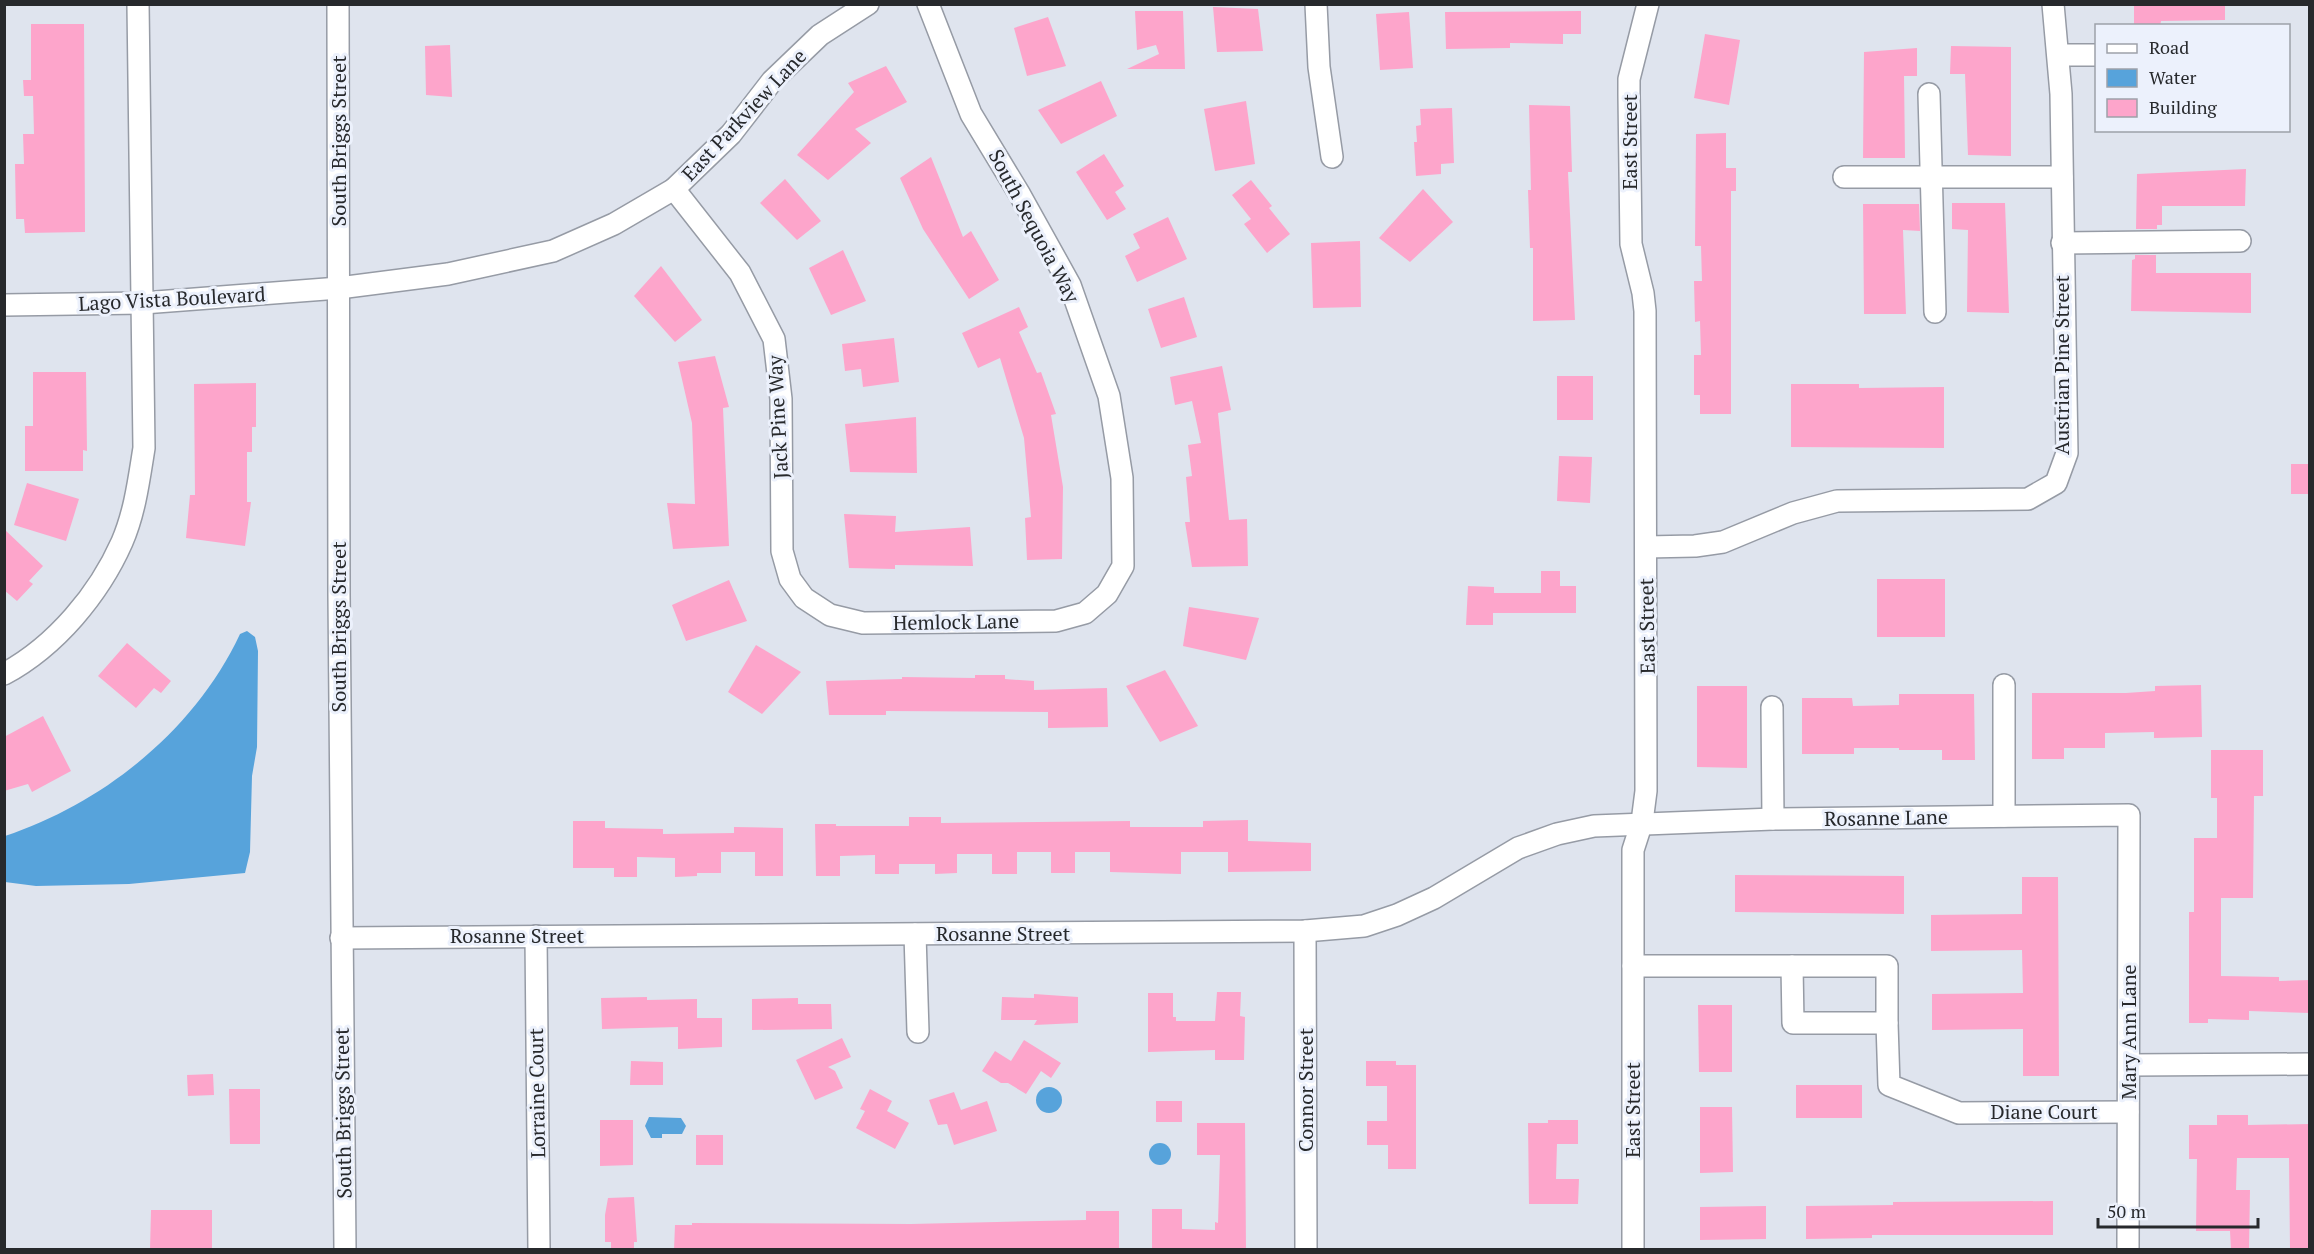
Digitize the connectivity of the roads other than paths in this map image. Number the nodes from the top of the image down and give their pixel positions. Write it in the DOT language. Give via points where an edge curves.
graph roads {
  1 [pos="138,4"];
  2 [pos="338,4"];
  3 [pos="868,4"];
  4 [pos="928,4"];
  5 [pos="1316,4"];
  6 [pos="1648,4"];
  7 [pos="2053,4"];
  8 [pos="2059,55"];
  9 [pos="2095,55"];
  10 [pos="1929,94"];
  11 [pos="1332,157"];
  12 [pos="1844,177"];
  13 [pos="1931,177"];
  14 [pos="2062,177"];
  15 [pos="674,189"];
  16 [pos="2240,241"];
  17 [pos="2062,243"];
  18 [pos="339,288"];
  19 [pos="143,303"];
  20 [pos="4,305"];
  21 [pos="1935,312"];
  22 [pos="1646,547"];
  23 [pos="1107,594"];
  24 [pos="804,598"];
  25 [pos="4,674"];
  26 [pos="2004,685"];
  27 [pos="1772,706"];
  28 [pos="2129,815"];
  29 [pos="2004,816"];
  30 [pos="1773,819"];
  31 [pos="1642,822"];
  32 [pos="1305,931"];
  33 [pos="915,934"];
  34 [pos="536,936"];
  35 [pos="341,938"];
  36 [pos="1633,966"];
  37 [pos="1792,966"];
  38 [pos="1887,1023"];
  39 [pos="918,1032"];
  40 [pos="2310,1064"];
  41 [pos="2129,1065"];
  42 [pos="2128,1112"];
  43 [pos="345,1250"];
  44 [pos="539,1250"];
  45 [pos="1306,1250"];
  46 [pos="1633,1250"];
  47 [pos="2128,1250"];
  1 -- 19 [label="street"];
  2 -- 18 [label="street, South Briggs Street"];
  3 -- 15 [label="street, East Parkview Lane" via="819,35 772,81 731,134"];
  4 -- 23 [label="street, South Sequoia Way" via="971,114 1070,285 1109,396 1122,478 1123,566"];
  5 -- 11 [label="street" via="1319,67"];
  6 -- 22 [label="street, East Street" via="1629,79 1631,244 1645,311"];
  7 -- 8 [label="street, Austrian Pine Street"];
  8 -- 9 [label="street"];
  8 -- 14 [label="street, Austrian Pine Street"];
  10 -- 13 [label="street"];
  12 -- 13 [label="street"];
  13 -- 14 [label="street"];
  13 -- 21 [label="street"];
  14 -- 17 [label="street, Austrian Pine Street"];
  15 -- 18 [label="street, East Parkview Lane" via="614,224 554,252 448,274"];
  15 -- 24 [label="street, Jack Pine Way" via="740,273 774,339 782,399 782,551 790,579"];
  16 -- 17 [label="street"];
  17 -- 22 [label="street, Austrian Pine Street" via="2067,453 2056,483 2028,499 1836,501 1793,513 1724,542"];
  18 -- 19 [label="street, Lago Vista Boulevard"];
  18 -- 35 [label="street, South Briggs Street"];
  19 -- 20 [label="street, Lago Vista Boulevard"];
  19 -- 25 [label="street" via="144,448 137,495 123,541 97,588 75,615"];
  22 -- 31 [label="street, East Street" via="1646,780"];
  23 -- 24 [label="street, Hemlock Lane" via="1085,613 1056,621 863,623 830,615"];
  26 -- 29 [label="street"];
  27 -- 30 [label="street"];
  28 -- 29 [label="street, Rosanne Lane"];
  28 -- 41 [label="street, Mary Ann Lane"];
  29 -- 30 [label="street, Rosanne Lane"];
  30 -- 31 [label="street, Rosanne Lane"];
  31 -- 32 [label="street, Rosanne Street" via="1594,826 1542,839 1518,848 1434,898 1397,915 1364,926"];
  31 -- 36 [label="street, East Street" via="1633,850"];
  32 -- 33 [label="street, Rosanne Street"];
  32 -- 45 [label="street, Connor Street"];
  33 -- 34 [label="street, Rosanne Street"];
  33 -- 39 [label="street"];
  34 -- 35 [label="street, Rosanne Street"];
  34 -- 44 [label="street, Lorraine Court"];
  35 -- 43 [label="street, South Briggs Street"];
  36 -- 37 [label="street"];
  36 -- 46 [label="street, East Street"];
  37 -- 38 [label="street" via="1793,1023"];
  37 -- 38 [label="street" via="1887,966"];
  38 -- 42 [label="street, Diane Court" via="1889,1085 1959,1113"];
  40 -- 41 [label="street"];
  41 -- 42 [label="street, Mary Ann Lane"];
  42 -- 47 [label="street, Mary Ann Lane"];
}
